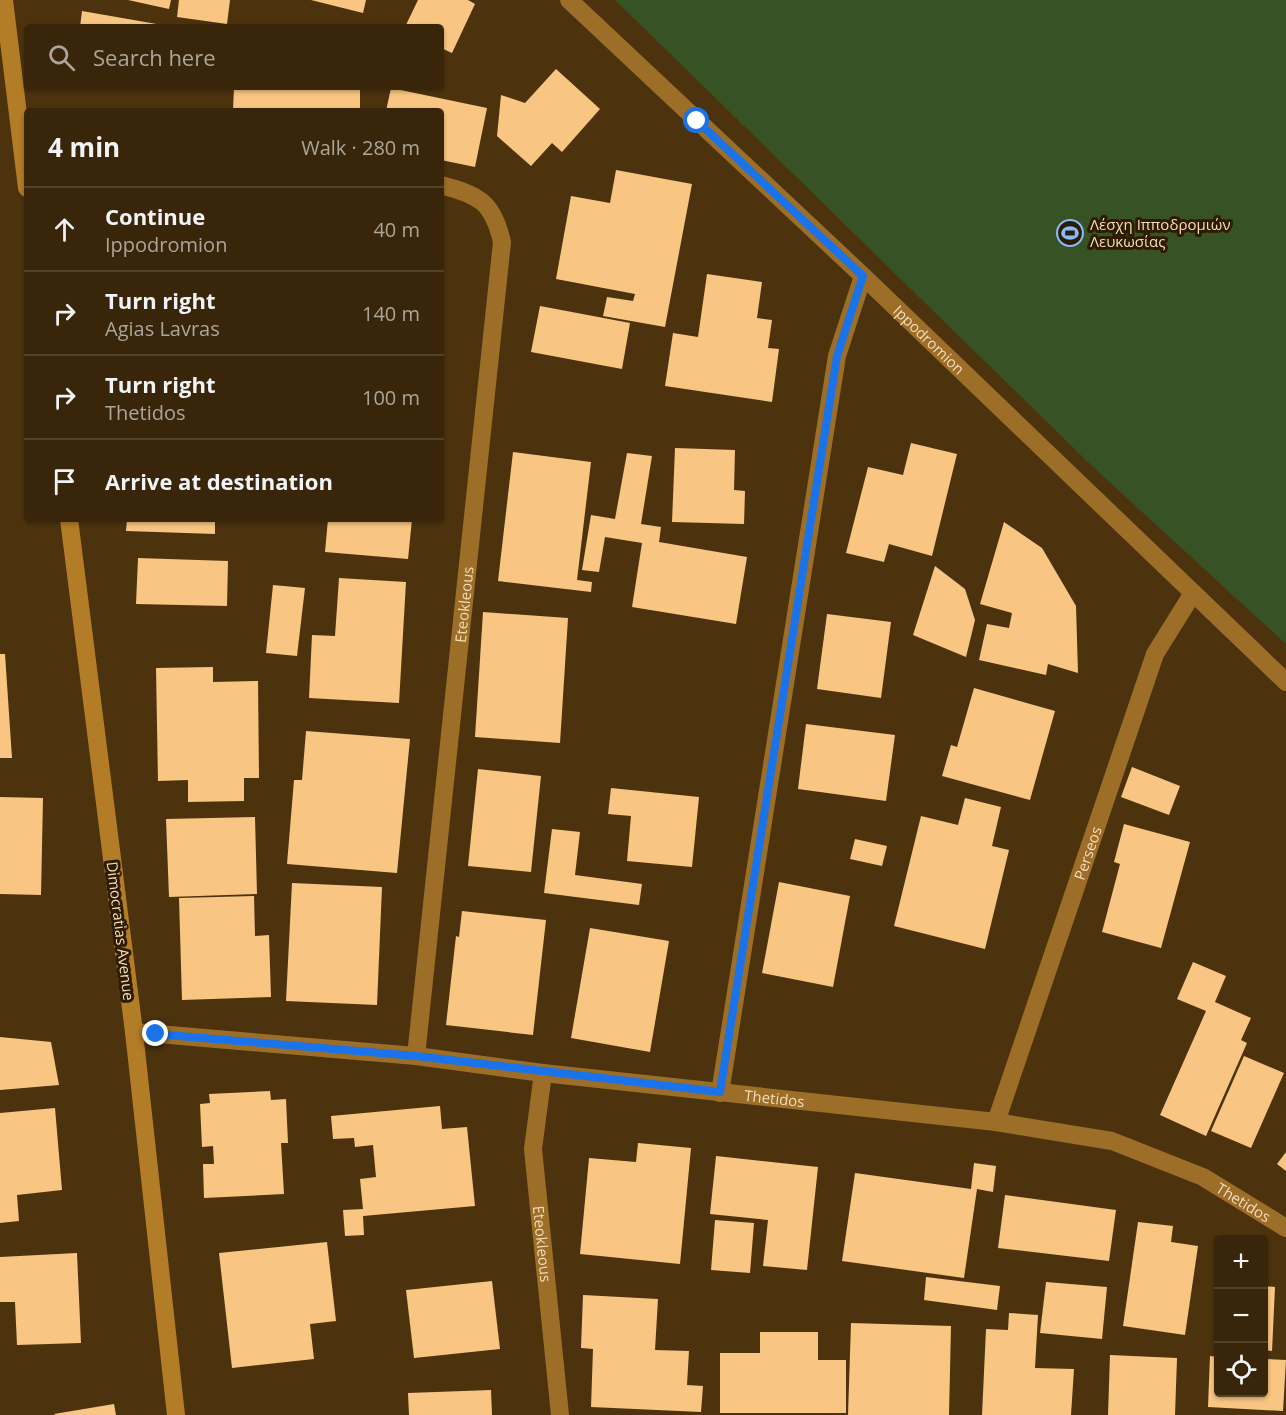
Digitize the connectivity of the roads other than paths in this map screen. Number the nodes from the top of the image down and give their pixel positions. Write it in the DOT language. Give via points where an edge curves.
graph roads {
  1 [pos="4,0"];
  2 [pos="568,0"];
  3 [pos="23,118"];
  4 [pos="24,136"];
  5 [pos="444,186"];
  6 [pos="863,276"];
  7 [pos="69,522"];
  8 [pos="1193,593"];
  9 [pos="1286,682"];
  10 [pos="134,1032"];
  11 [pos="416,1056"];
  12 [pos="543,1073"];
  13 [pos="720,1092"];
  14 [pos="996,1122"];
  15 [pos="1286,1228"];
  16 [pos="176,1415"];
  17 [pos="560,1415"];
  1 -- 3 [label="main road"];
  2 -- 6 [label="street, Ippodromion"];
  3 -- 4 [label="main road"];
  5 -- 11 [label="street, Eteokleous" via="468,192 486,204 498,224 502,242"];
  6 -- 8 [label="street, Ippodromion"];
  6 -- 13 [label="street" via="837,356"];
  7 -- 10 [label="main road, Dimocratias Avenue"];
  8 -- 9 [label="street, Ippodromion"];
  8 -- 14 [label="street, Perseos" via="1155,654"];
  10 -- 11 [label="street, Thetidos"];
  10 -- 16 [label="main road, Dimocratias Avenue"];
  11 -- 12 [label="street, Thetidos"];
  12 -- 13 [label="street, Thetidos"];
  12 -- 17 [label="street, Eteokleous" via="533,1149"];
  13 -- 14 [label="street, Thetidos"];
  14 -- 15 [label="street, Thetidos" via="1112,1141 1203,1177"];
}
